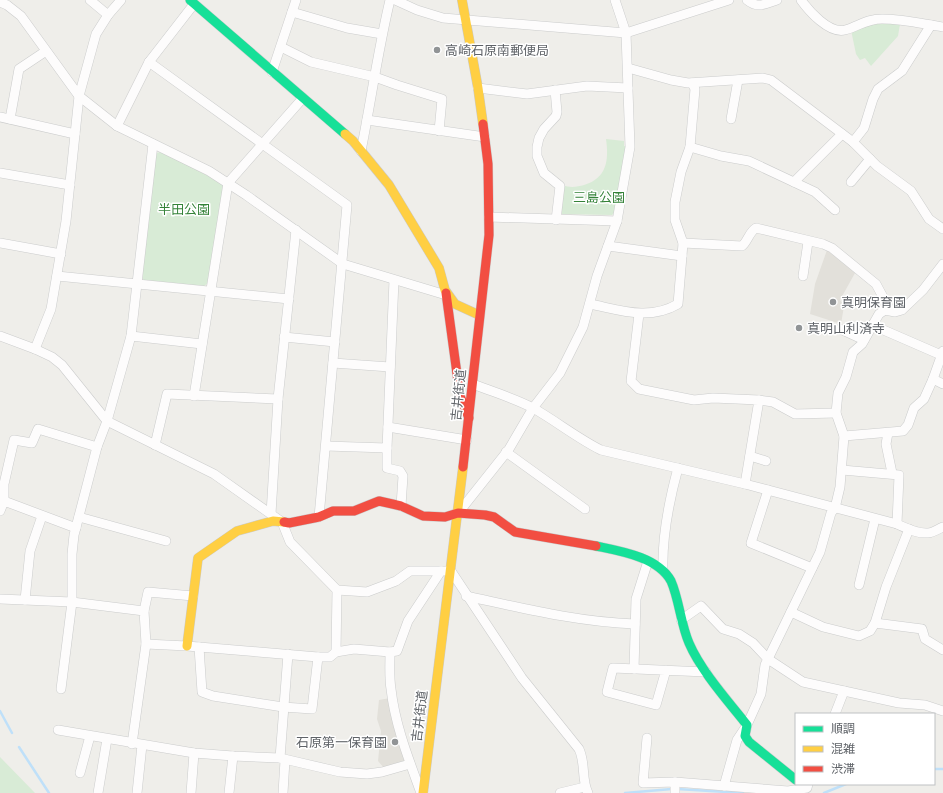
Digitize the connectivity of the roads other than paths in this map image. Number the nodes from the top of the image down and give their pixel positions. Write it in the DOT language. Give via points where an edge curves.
graph roads {
  1 [pos="90,0"];
  2 [pos="121,0"];
  3 [pos="296,0"];
  4 [pos="390,0"];
  5 [pos="395,0"];
  6 [pos="462,0"];
  7 [pos="615,0"];
  8 [pos="729,0"];
  9 [pos="747,0"];
  10 [pos="777,0"];
  11 [pos="801,0"];
  12 [pos="6,2"];
  13 [pos="192,2"];
  14 [pos="292,12"];
  15 [pos="108,15"];
  16 [pos="466,20"];
  17 [pos="931,25"];
  18 [pos="943,27"];
  19 [pos="626,33"];
  20 [pos="382,34"];
  21 [pos="281,47"];
  22 [pos="46,51"];
  23 [pos="149,62"];
  24 [pos="628,68"];
  25 [pos="272,72"];
  26 [pos="375,77"];
  27 [pos="738,80"];
  28 [pos="692,82"];
  29 [pos="478,88"];
  30 [pos="628,88"];
  31 [pos="555,90"];
  32 [pos="79,96"];
  33 [pos="303,98"];
  34 [pos="0,117"];
  35 [pos="10,119"];
  36 [pos="731,119"];
  37 [pos="367,120"];
  38 [pos="117,126"];
  39 [pos="439,131"];
  40 [pos="75,134"];
  41 [pos="842,134"];
  42 [pos="484,137"];
  43 [pos="853,142"];
  44 [pos="153,144"];
  45 [pos="263,144"];
  46 [pos="690,147"];
  47 [pos="361,151"];
  48 [pos="870,159"];
  49 [pos="0,173"];
  50 [pos="794,182"];
  51 [pos="851,182"];
  52 [pos="228,183"];
  53 [pos="70,185"];
  54 [pos="835,210"];
  55 [pos="489,217"];
  56 [pos="556,220"];
  57 [pos="617,221"];
  58 [pos="943,229"];
  59 [pos="296,230"];
  60 [pos="808,242"];
  61 [pos="0,243"];
  62 [pos="684,243"];
  63 [pos="608,246"];
  64 [pos="60,254"];
  65 [pos="682,256"];
  66 [pos="343,264"];
  67 [pos="943,264"];
  68 [pos="57,276"];
  69 [pos="803,276"];
  70 [pos="394,280"];
  71 [pos="137,285"];
  72 [pos="211,292"];
  73 [pos="446,293"];
  74 [pos="288,299"];
  75 [pos="590,304"];
  76 [pos="890,310"];
  77 [pos="639,314"];
  78 [pos="479,316"];
  79 [pos="872,325"];
  80 [pos="840,329"];
  81 [pos="0,336"];
  82 [pos="131,336"];
  83 [pos="284,337"];
  84 [pos="864,340"];
  85 [pos="335,342"];
  86 [pos="202,344"];
  87 [pos="35,349"];
  88 [pos="942,353"];
  89 [pos="333,363"];
  90 [pos="390,367"];
  91 [pos="933,380"];
  92 [pos="473,384"];
  93 [pos="943,384"];
  94 [pos="194,396"];
  95 [pos="278,399"];
  96 [pos="759,400"];
  97 [pos="533,408"];
  98 [pos="836,413"];
  99 [pos="469,419"];
  100 [pos="107,421"];
  101 [pos="388,427"];
  102 [pos="888,432"];
  103 [pos="844,436"];
  104 [pos="467,440"];
  105 [pos="155,445"];
  106 [pos="326,446"];
  107 [pos="97,447"];
  108 [pos="387,448"];
  109 [pos="506,452"];
  110 [pos="750,456"];
  111 [pos="766,461"];
  112 [pos="678,468"];
  113 [pos="842,470"];
  114 [pos="892,473"];
  115 [pos="2,484"];
  116 [pos="745,484"];
  117 [pos="768,490"];
  118 [pos="4,501"];
  119 [pos="401,506"];
  120 [pos="835,508"];
  121 [pos="585,509"];
  122 [pos="0,511"];
  123 [pos="458,513"];
  124 [pos="271,514"];
  125 [pos="42,516"];
  126 [pos="79,517"];
  127 [pos="319,517"];
  128 [pos="875,519"];
  129 [pos="282,522"];
  130 [pos="897,524"];
  131 [pos="943,527"];
  132 [pos="76,528"];
  133 [pos="909,529"];
  134 [pos="166,541"];
  135 [pos="648,561"];
  136 [pos="812,568"];
  137 [pos="663,570"];
  138 [pos="440,571"];
  139 [pos="451,571"];
  140 [pos="859,585"];
  141 [pos="337,590"];
  142 [pos="193,596"];
  143 [pos="466,596"];
  144 [pos="0,599"];
  145 [pos="25,600"];
  146 [pos="72,602"];
  147 [pos="144,611"];
  148 [pos="791,612"];
  149 [pos="681,620"];
  150 [pos="874,623"];
  151 [pos="635,624"];
  152 [pos="146,644"];
  153 [pos="187,646"];
  154 [pos="199,647"];
  155 [pos="943,650"];
  156 [pos="336,652"];
  157 [pos="390,652"];
  158 [pos="288,654"];
  159 [pos="318,657"];
  160 [pos="768,659"];
  161 [pos="634,669"];
  162 [pos="666,670"];
  163 [pos="706,672"];
  164 [pos="61,689"];
  165 [pos="844,691"];
  166 [pos="283,707"];
  167 [pos="943,711"];
  168 [pos="835,713"];
  169 [pos="747,725"];
  170 [pos="58,730"];
  171 [pos="90,736"];
  172 [pos="647,738"];
  173 [pos="107,739"];
  174 [pos="132,744"];
  175 [pos="142,745"];
  176 [pos="194,753"];
  177 [pos="233,756"];
  178 [pos="282,759"];
  179 [pos="410,764"];
  180 [pos="80,773"];
  181 [pos="795,779"];
  182 [pos="675,782"];
  183 [pos="724,786"];
  184 [pos="806,787"];
  185 [pos="587,790"];
  186 [pos="98,793"];
  187 [pos="137,793"];
  188 [pos="191,793"];
  189 [pos="229,793"];
  190 [pos="282,793"];
  191 [pos="422,793"];
  192 [pos="560,793"];
  193 [pos="675,793"];
  1 -- 15 [label="street"];
  2 -- 15 [label="street"];
  3 -- 14 [label="street"];
  4 -- 20 [label="street"];
  5 -- 16 [label="street" via="443,18"];
  6 -- 16 [label="street, 吉井街道"];
  7 -- 19 [label="street"];
  8 -- 19 [label="street"];
  9 -- 10 [label="street" via="753,5 761,6"];
  11 -- 17 [label="street" via="821,22 843,31 870,19"];
  12 -- 22 [label="street" via="21,16"];
  13 -- 23 [label="street"];
  13 -- 25 [label="street"];
  14 -- 20 [label="street" via="347,28"];
  14 -- 21 [label="street"];
  15 -- 32 [label="street" via="96,34"];
  16 -- 19 [label="street"];
  16 -- 29 [label="street, 吉井街道"];
  17 -- 18 [label="street"];
  17 -- 43 [label="street" via="902,71 878,89 864,128"];
  19 -- 24 [label="street"];
  20 -- 26 [label="street"];
  21 -- 25 [label="street"];
  21 -- 26 [label="street" via="311,62"];
  22 -- 32 [label="street"];
  22 -- 35 [label="street" via="19,70"];
  23 -- 38 [label="street"];
  23 -- 45 [label="street"];
  24 -- 28 [label="street" via="671,80"];
  24 -- 30 [label="street"];
  25 -- 33 [label="street"];
  26 -- 37 [label="street"];
  26 -- 39 [label="street" via="442,98"];
  27 -- 28 [label="street"];
  27 -- 36 [label="street"];
  27 -- 41 [label="street" via="771,80"];
  28 -- 46 [label="street" via="694,89"];
  29 -- 31 [label="street" via="527,94"];
  29 -- 42 [label="street, 吉井街道"];
  30 -- 31 [label="street" via="587,86"];
  30 -- 57 [label="street" via="630,149"];
  31 -- 56 [label="street" via="556,116 544,129 537,146 537,156 544,173 560,186"];
  32 -- 38 [label="street"];
  32 -- 40 [label="street"];
  33 -- 45 [label="street"];
  33 -- 47 [label="street"];
  34 -- 35 [label="street"];
  35 -- 40 [label="street"];
  37 -- 39 [label="street"];
  37 -- 47 [label="street"];
  38 -- 44 [label="street"];
  39 -- 42 [label="street"];
  40 -- 53 [label="street"];
  41 -- 43 [label="street"];
  41 -- 50 [label="street"];
  42 -- 55 [label="street, 吉井街道" via="488,164"];
  43 -- 48 [label="street"];
  44 -- 52 [label="street"];
  44 -- 71 [label="street"];
  45 -- 52 [label="street"];
  45 -- 66 [label="street" via="348,205"];
  46 -- 50 [label="street" via="749,161"];
  46 -- 62 [label="street" via="681,172 675,202 675,220"];
  47 -- 73 [label="street" via="389,185 414,226 438,268"];
  48 -- 51 [label="street"];
  48 -- 58 [label="street" via="911,192 929,219"];
  49 -- 53 [label="street"];
  50 -- 54 [label="street" via="815,192"];
  52 -- 59 [label="street"];
  52 -- 72 [label="street"];
  53 -- 64 [label="street"];
  55 -- 56 [label="street"];
  55 -- 78 [label="street, 吉井街道"];
  56 -- 57 [label="street"];
  57 -- 63 [label="street"];
  59 -- 66 [label="street"];
  59 -- 74 [label="street"];
  60 -- 62 [label="street" via="756,228 742,246"];
  60 -- 69 [label="street"];
  60 -- 76 [label="street" via="832,248 876,284"];
  61 -- 64 [label="street"];
  62 -- 65 [label="street"];
  63 -- 65 [label="street"];
  63 -- 75 [label="street"];
  64 -- 68 [label="street"];
  65 -- 77 [label="street" via="678,304 653,313"];
  66 -- 70 [label="street"];
  66 -- 85 [label="street"];
  67 -- 76 [label="street" via="923,290 902,310"];
  68 -- 71 [label="street"];
  68 -- 87 [label="street" via="51,309"];
  70 -- 73 [label="street"];
  70 -- 90 [label="street"];
  71 -- 72 [label="street"];
  71 -- 82 [label="street"];
  72 -- 74 [label="street"];
  72 -- 86 [label="street"];
  73 -- 78 [label="street" via="454,304"];
  73 -- 99 [label="street" via="460,396"];
  74 -- 83 [label="street"];
  75 -- 77 [label="street"];
  75 -- 97 [label="street" via="583,327 560,373"];
  76 -- 79 [label="street" via="879,314"];
  77 -- 96 [label="street" via="631,382 639,389 694,400"];
  78 -- 92 [label="street, 吉井街道"];
  79 -- 84 [label="street"];
  79 -- 88 [label="street"];
  80 -- 84 [label="street"];
  81 -- 87 [label="street"];
  82 -- 86 [label="street"];
  82 -- 100 [label="street"];
  83 -- 85 [label="street"];
  83 -- 95 [label="street"];
  84 -- 98 [label="street" via="853,352 846,377 838,393"];
  85 -- 89 [label="street"];
  86 -- 94 [label="street"];
  87 -- 100 [label="street" via="62,365"];
  88 -- 91 [label="street"];
  89 -- 90 [label="street"];
  89 -- 106 [label="street"];
  90 -- 101 [label="street"];
  91 -- 93 [label="street"];
  91 -- 102 [label="street" via="924,399 914,408 903,431"];
  92 -- 97 [label="street"];
  92 -- 99 [label="street, 吉井街道"];
  94 -- 95 [label="street"];
  94 -- 105 [label="street" via="168,394"];
  95 -- 124 [label="street"];
  96 -- 98 [label="street" via="773,402 795,414"];
  96 -- 110 [label="street"];
  97 -- 109 [label="street"];
  97 -- 112 [label="street" via="601,450"];
  98 -- 103 [label="street"];
  99 -- 104 [label="street, 吉井街道"];
  100 -- 105 [label="street"];
  100 -- 107 [label="street"];
  101 -- 104 [label="street"];
  101 -- 108 [label="street"];
  102 -- 103 [label="street"];
  102 -- 114 [label="street" via="886,444"];
  103 -- 113 [label="street"];
  104 -- 123 [label="street, 吉井街道"];
  105 -- 124 [label="street" via="214,474"];
  106 -- 108 [label="street"];
  106 -- 127 [label="street"];
  107 -- 115 [label="street" via="38,429 32,443 14,440"];
  107 -- 126 [label="street"];
  108 -- 119 [label="street" via="387,468 400,471 403,476"];
  109 -- 121 [label="street"];
  109 -- 123 [label="street"];
  110 -- 111 [label="street"];
  110 -- 116 [label="street"];
  112 -- 116 [label="street"];
  112 -- 137 [label="street" via="669,500 662,550"];
  113 -- 114 [label="street"];
  113 -- 120 [label="street"];
  114 -- 130 [label="street" via="899,475"];
  115 -- 118 [label="street"];
  116 -- 117 [label="street"];
  117 -- 120 [label="street"];
  117 -- 136 [label="street" via="751,543"];
  118 -- 122 [label="street"];
  118 -- 125 [label="street"];
  119 -- 123 [label="street" via="423,516 445,517"];
  119 -- 127 [label="street" via="378,501 354,511 332,511"];
  120 -- 128 [label="street"];
  120 -- 136 [label="street"];
  123 -- 135 [label="street" via="494,517 515,532 589,544"];
  123 -- 139 [label="street, 吉井街道"];
  124 -- 129 [label="street"];
  125 -- 132 [label="street"];
  125 -- 145 [label="street" via="30,551"];
  126 -- 132 [label="street"];
  126 -- 134 [label="street"];
  127 -- 129 [label="street"];
  128 -- 130 [label="street"];
  128 -- 140 [label="street"];
  129 -- 141 [label="street" via="290,542"];
  129 -- 142 [label="street" via="273,521 237,531 198,558"];
  130 -- 133 [label="street"];
  131 -- 133 [label="street" via="929,533"];
  132 -- 146 [label="street" via="72,554"];
  133 -- 150 [label="street"];
  135 -- 137 [label="street"];
  135 -- 151 [label="street" via="636,599"];
  136 -- 148 [label="street"];
  137 -- 149 [label="street" via="671,582"];
  138 -- 139 [label="street"];
  138 -- 141 [label="street" via="410,571 396,581 367,592"];
  138 -- 157 [label="street" via="408,621 397,651"];
  139 -- 143 [label="street"];
  139 -- 191 [label="street, 吉井街道"];
  141 -- 156 [label="street"];
  142 -- 147 [label="street" via="148,592"];
  142 -- 153 [label="street"];
  143 -- 151 [label="street" via="545,614 606,623"];
  143 -- 185 [label="street" via="522,678 579,749 583,758"];
  144 -- 145 [label="street"];
  145 -- 146 [label="street"];
  146 -- 147 [label="street"];
  146 -- 164 [label="street"];
  147 -- 152 [label="street"];
  148 -- 150 [label="street" via="823,627 859,636 870,631"];
  148 -- 160 [label="street"];
  149 -- 160 [label="street" via="701,606 723,629 739,634 753,643"];
  149 -- 163 [label="street" via="689,643"];
  150 -- 155 [label="street" via="922,629 925,639"];
  151 -- 161 [label="street"];
  152 -- 153 [label="street"];
  152 -- 174 [label="street"];
  153 -- 154 [label="street"];
  154 -- 158 [label="street"];
  154 -- 166 [label="street" via="202,692 212,696"];
  156 -- 157 [label="street" via="354,649"];
  156 -- 159 [label="street" via="330,656"];
  157 -- 179 [label="street" via="391,689 396,720"];
  158 -- 159 [label="street"];
  158 -- 166 [label="street"];
  159 -- 166 [label="street" via="312,709"];
  160 -- 165 [label="street" via="803,682"];
  160 -- 169 [label="street" via="761,694"];
  161 -- 162 [label="street"];
  161 -- 162 [label="street" via="613,668 607,692 656,705"];
  162 -- 163 [label="street"];
  163 -- 169 [label="street"];
  165 -- 167 [label="street" via="899,703 925,705"];
  165 -- 168 [label="street"];
  166 -- 178 [label="street"];
  169 -- 181 [label="street" via="745,736 749,742"];
  169 -- 183 [label="street" via="737,740"];
  170 -- 171 [label="street"];
  171 -- 173 [label="street"];
  171 -- 180 [label="street"];
  172 -- 182 [label="street" via="643,783"];
  173 -- 174 [label="street"];
  173 -- 186 [label="street"];
  174 -- 175 [label="street"];
  175 -- 176 [label="street"];
  175 -- 187 [label="street"];
  176 -- 177 [label="street"];
  176 -- 188 [label="street"];
  177 -- 178 [label="street"];
  177 -- 189 [label="street"];
  178 -- 179 [label="street" via="340,772 367,774"];
  178 -- 190 [label="street"];
  179 -- 191 [label="street"];
  182 -- 183 [label="street"];
  182 -- 193 [label="street"];
  183 -- 184 [label="street" via="788,790"];
  185 -- 192 [label="street"];
}
